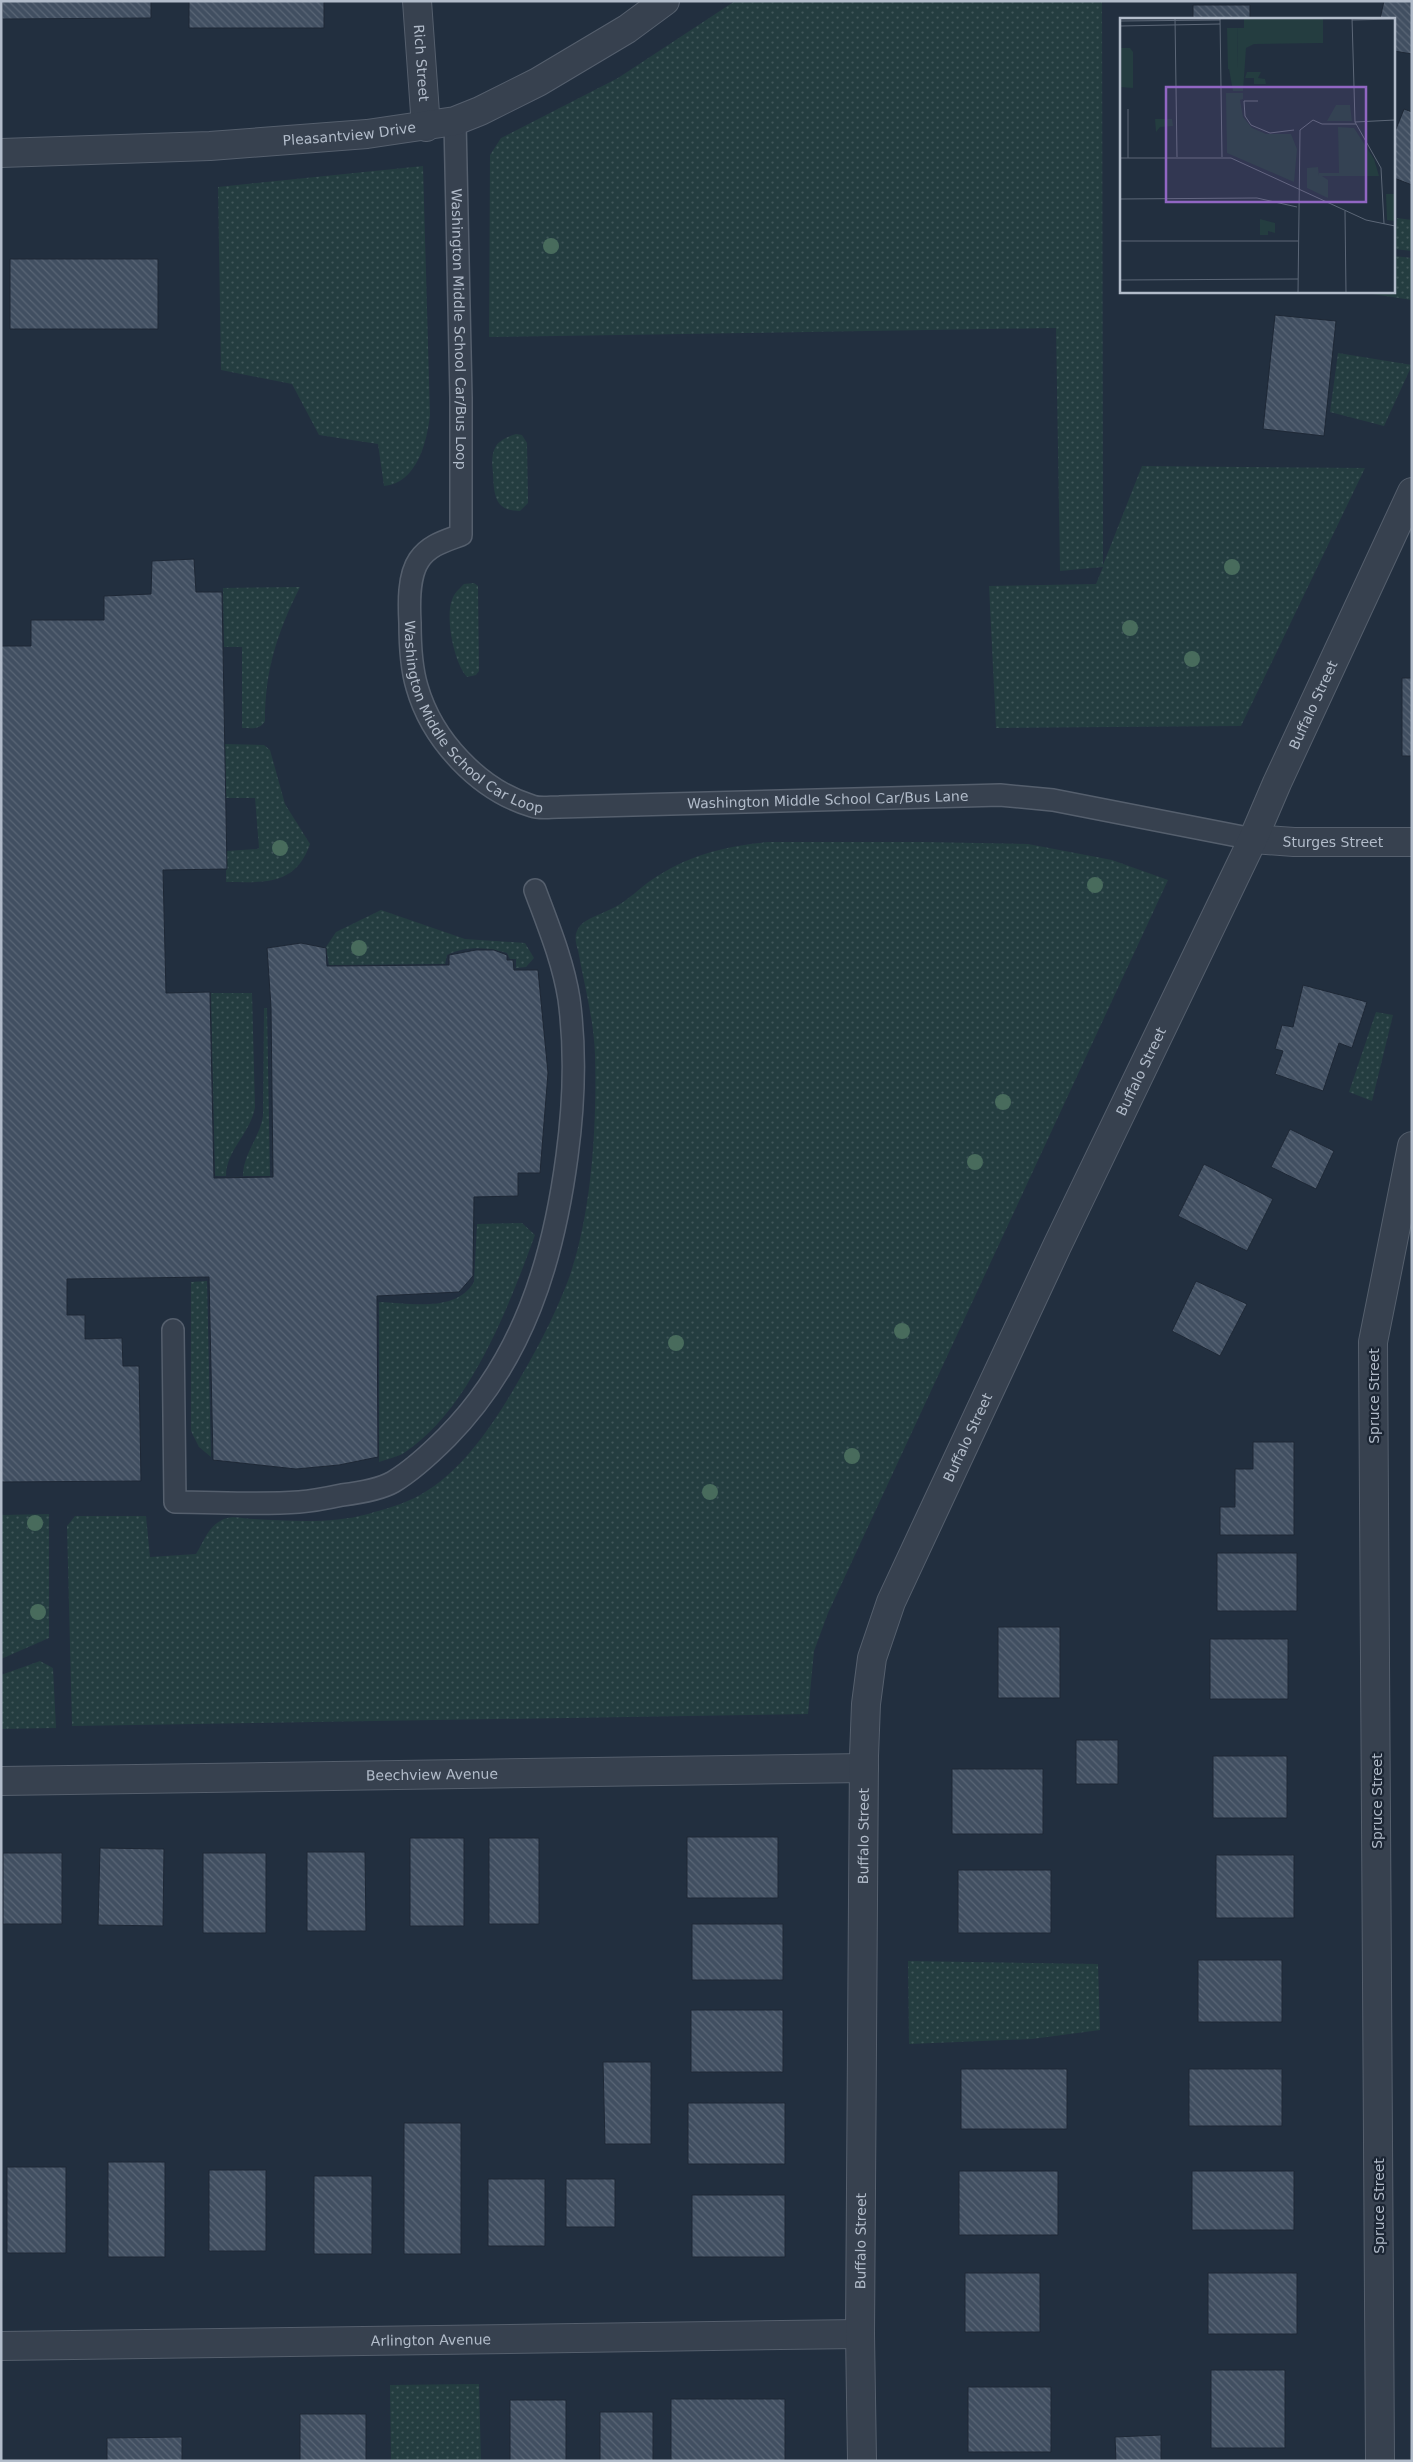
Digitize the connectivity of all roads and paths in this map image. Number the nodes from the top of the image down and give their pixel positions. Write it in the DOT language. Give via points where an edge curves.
graph roads {
  1 [pos="418,1"];
  2 [pos="665,1"];
  3 [pos="455,121"];
  4 [pos="426,127"];
  5 [pos="1,153"];
  6 [pos="1412,492"];
  7 [pos="461,535"];
  8 [pos="656,804"];
  9 [pos="1254,839"];
  10 [pos="1412,842"];
  11 [pos="534,890"];
  12 [pos="1412,1146"];
  13 [pos="173,1330"];
  14 [pos="864,1768"];
  15 [pos="1,1781"];
  16 [pos="860,2334"];
  17 [pos="1,2346"];
  18 [pos="862,2461"];
  19 [pos="1380,2461"];
  1 -- 4 [label="street, Rich Street"];
  2 -- 3 [label="street, Pleasantview Drive" via="627,29 538,82"];
  3 -- 4 [label="street, Pleasantview Drive"];
  3 -- 7 [label="lane, Washington Middle School Car/Bus Loop"];
  4 -- 5 [label="street, Pleasantview Drive" via="210,146"];
  6 -- 9 [label="street, Buffalo Street"];
  7 -- 8 [label="lane, Washington Middle School Car Loop" via="433,545 418,560 412,582 410,651 417,688 435,729 454,753 497,792 534,807"];
  8 -- 9 [label="lane, Washington Middle School Car/Bus Lane" via="1000,795 1053,800"];
  9 -- 10 [label="street, Sturges Street"];
  9 -- 14 [label="street, Buffalo Street" via="1057,1246 891,1602 872,1658 866,1704"];
  11 -- 13 [label="lane" via="555,944 568,998 574,1054 573,1111 564,1180 552,1247 531,1310 504,1364 464,1420 424,1461 391,1483 358,1493 298,1502 176,1502"];
  12 -- 19 [label="street, Spruce Street" via="1373,1342"];
  14 -- 15 [label="street, Beechview Avenue"];
  14 -- 16 [label="street, Buffalo Street"];
  16 -- 17 [label="street, Arlington Avenue"];
  16 -- 18 [label="street, Buffalo Street"];
}
